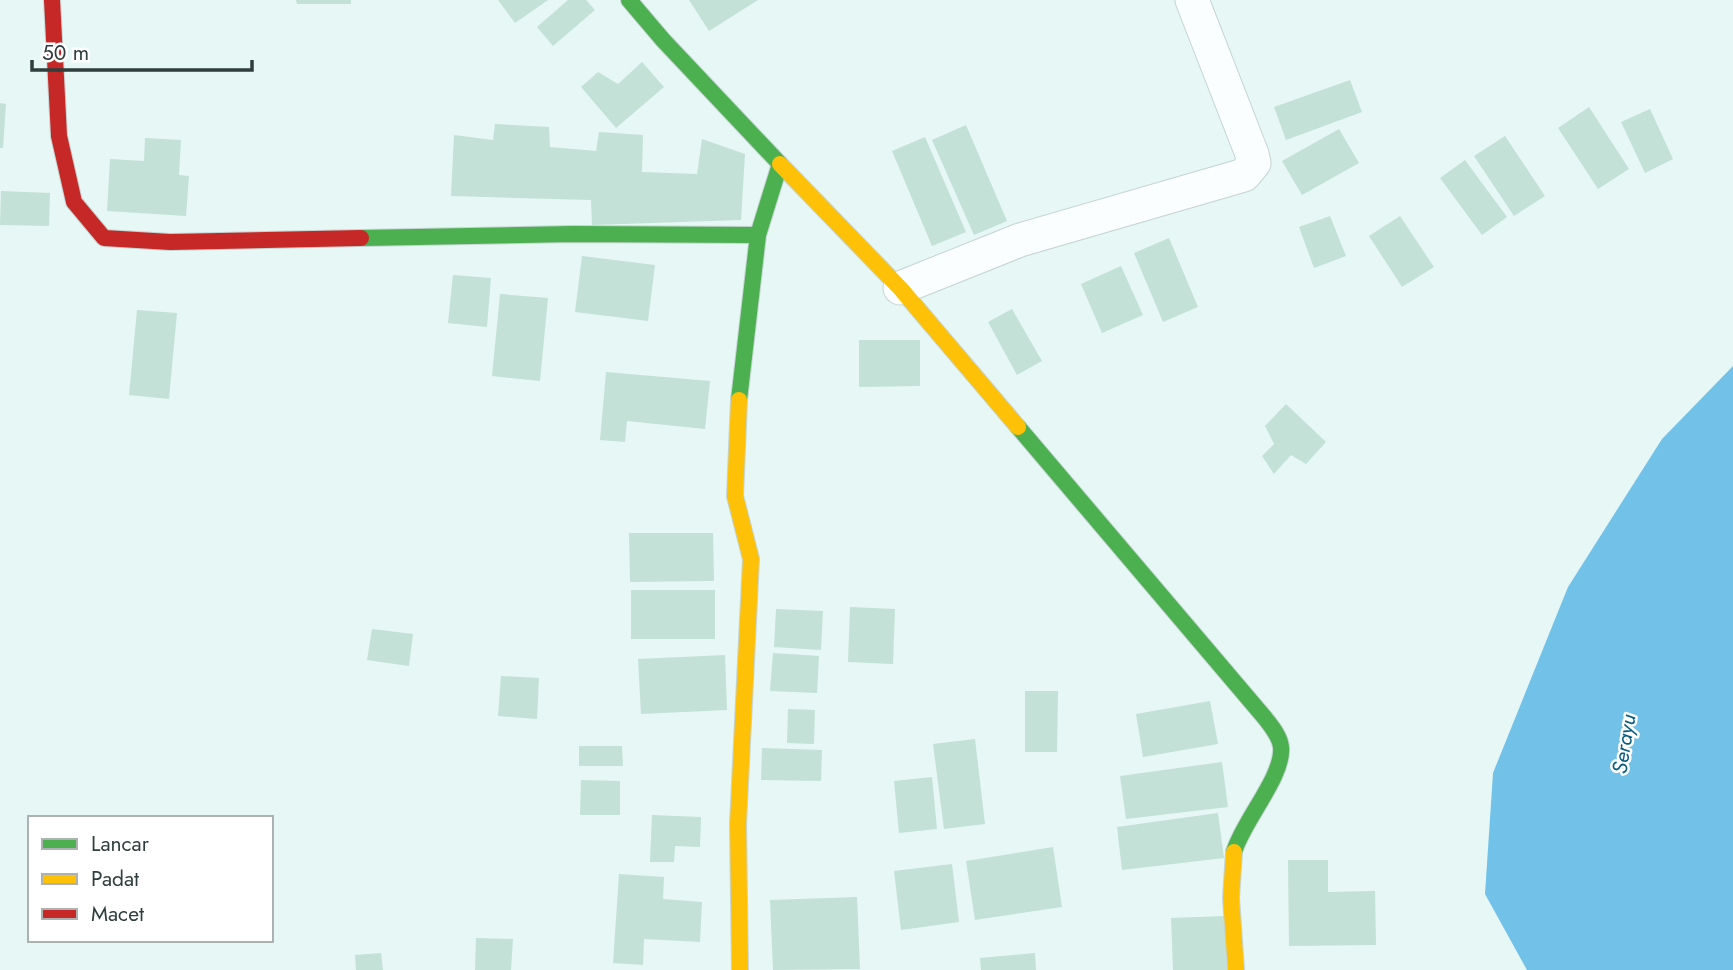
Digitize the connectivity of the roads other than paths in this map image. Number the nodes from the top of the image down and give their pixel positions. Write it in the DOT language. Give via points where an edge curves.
graph roads {
  1 [pos="52,0"];
  2 [pos="629,0"];
  3 [pos="1192,0"];
  4 [pos="780,164"];
  5 [pos="758,235"];
  6 [pos="900,288"];
  7 [pos="740,970"];
  8 [pos="1236,970"];
  1 -- 5 [label="street" via="59,136 74,202 103,238 170,242"];
  2 -- 4 [label="street"];
  3 -- 6 [label="street" via="1252,154 1254,163 1244,176 1020,240"];
  4 -- 5 [label="street"];
  4 -- 6 [label="street"];
  5 -- 7 [label="street" via="739,398 735,496 751,559 738,824"];
  6 -- 8 [label="street" via="1280,741 1280,759 1233,854"];
}
